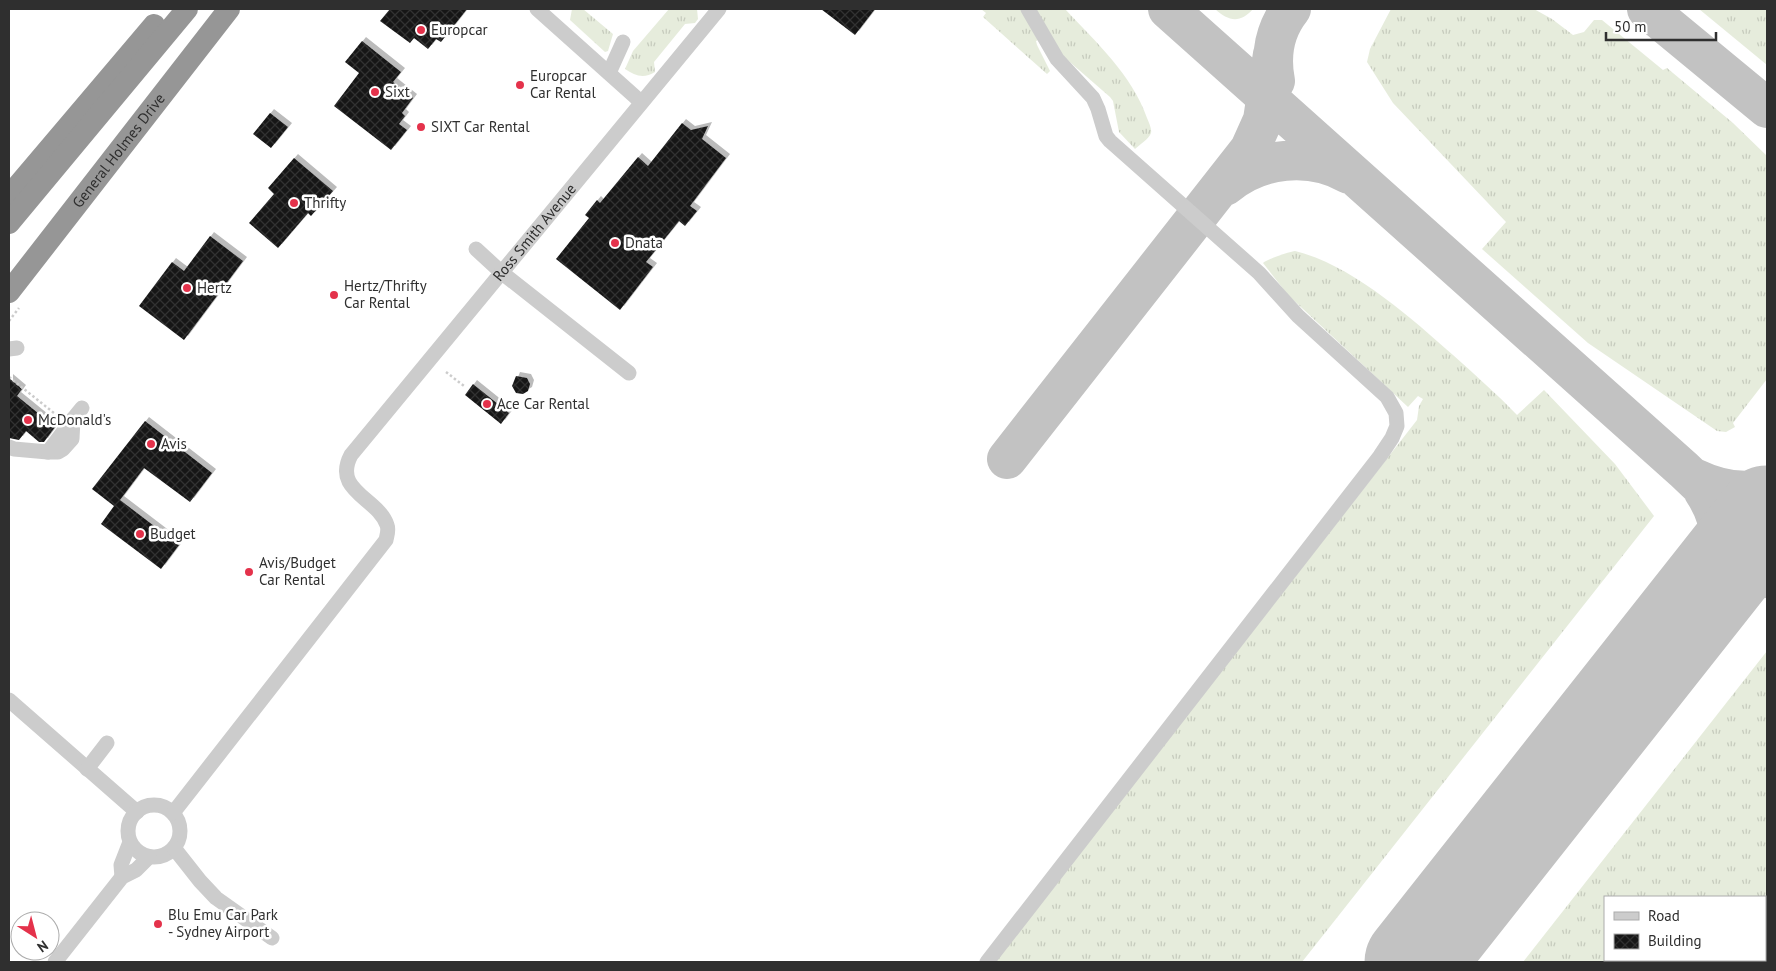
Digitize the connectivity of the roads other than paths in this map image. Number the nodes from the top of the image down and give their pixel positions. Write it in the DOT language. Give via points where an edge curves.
graph roads {
  1 [pos="168,9"];
  2 [pos="187,9"];
  3 [pos="230,9"];
  4 [pos="719,9"];
  5 [pos="1028,9"];
  6 [pos="545,11"];
  7 [pos="622,42"];
  8 [pos="609,73"];
  9 [pos="641,102"];
  10 [pos="9,196"];
  11 [pos="9,223"];
  12 [pos="476,249"];
  13 [pos="501,272"];
  14 [pos="9,292"];
  15 [pos="629,373"];
  16 [pos="72,416"];
  17 [pos="9,447"];
  18 [pos="9,700"];
  19 [pos="107,743"];
  20 [pos="87,769"];
  21 [pos="136,812"];
  22 [pos="173,813"];
  23 [pos="130,842"];
  24 [pos="174,848"];
  25 [pos="149,857"];
  26 [pos="122,876"];
  27 [pos="272,938"];
  28 [pos="55,962"];
  29 [pos="987,962"];
  1 -- 10 [label="highway"];
  2 -- 11 [label="highway"];
  3 -- 14 [label="highway, General Holmes Drive"];
  4 -- 9 [label="lane, Ross Smith Avenue"];
  5 -- 29 [label="lane" via="1056,60 1093,98 1107,138 1259,273 1298,316 1382,390 1394,408 1397,421 1395,431 1380,456"];
  6 -- 8 [label="lane"];
  7 -- 8 [label="lane"];
  8 -- 9 [label="lane"];
  9 -- 13 [label="lane, Ross Smith Avenue"];
  12 -- 13 [label="lane"];
  13 -- 15 [label="lane"];
  13 -- 22 [label="lane, Ross Smith Avenue" via="346,464 347,478 354,490 387,524 386,540"];
  16 -- 17 [label="lane" via="72,439 63,450 48,452"];
  18 -- 20 [label="lane"];
  19 -- 20 [label="lane"];
  20 -- 21 [label="lane"];
  21 -- 22 [label="lane" via="159,806"];
  21 -- 23 [label="lane" via="129,826"];
  22 -- 24 [label="lane" via="180,826"];
  23 -- 25 [label="lane" via="141,854"];
  23 -- 26 [label="lane" via="121,865"];
  24 -- 25 [label="lane" via="167,854"];
  24 -- 27 [label="lane" via="216,898"];
  25 -- 26 [label="lane" via="136,870"];
  26 -- 28 [label="lane"];
}
